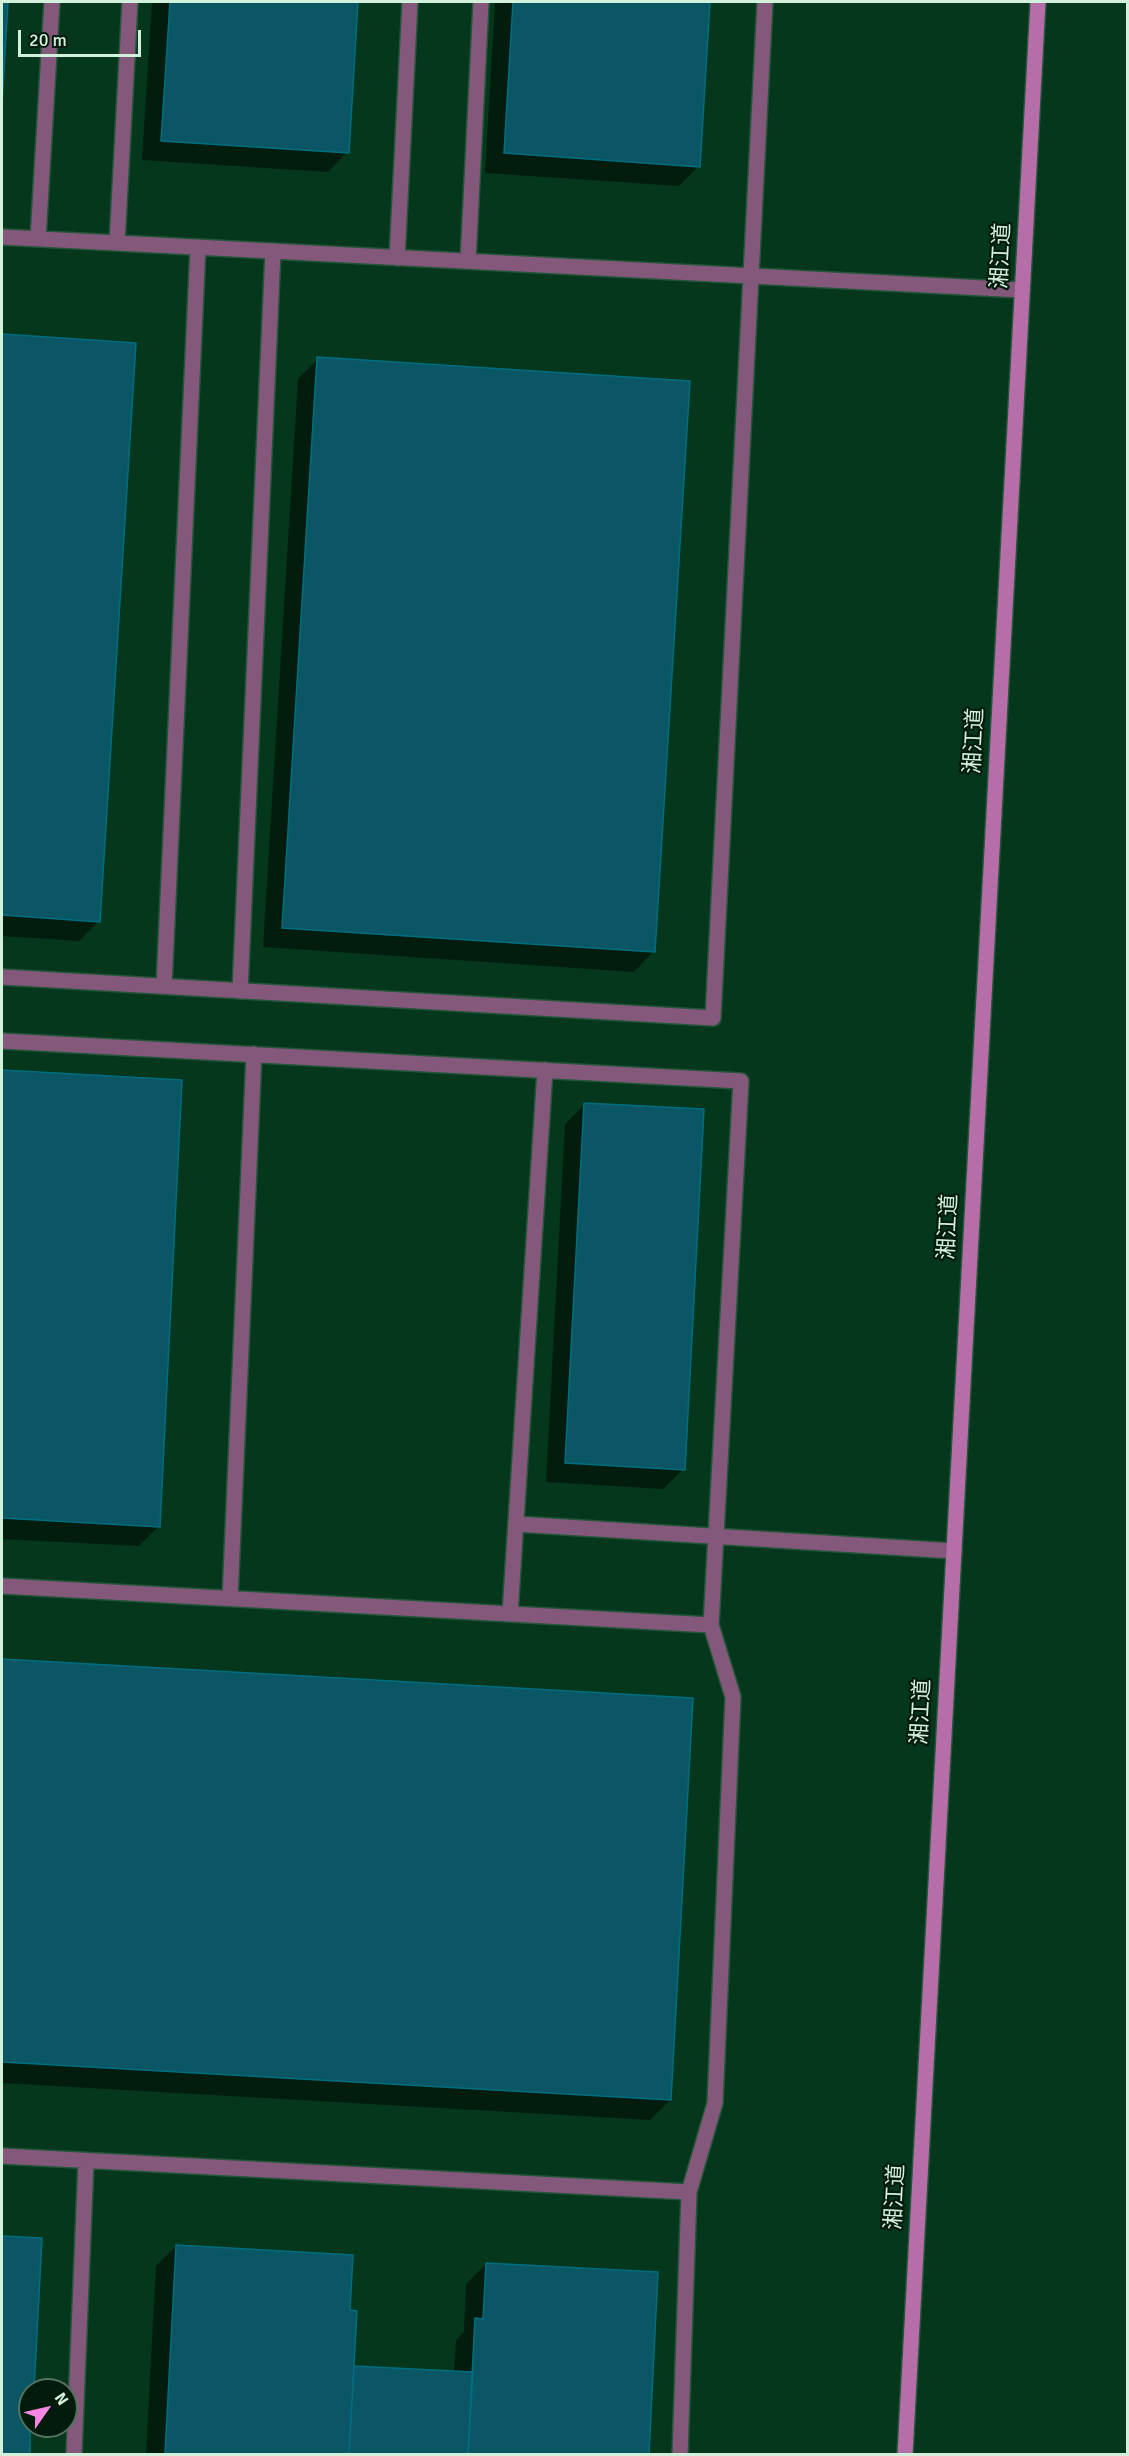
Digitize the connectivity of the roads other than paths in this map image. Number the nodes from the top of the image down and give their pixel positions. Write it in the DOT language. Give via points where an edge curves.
graph roads {
  1 [pos="52,2"];
  2 [pos="130,2"];
  3 [pos="410,2"];
  4 [pos="482,2"];
  5 [pos="765,2"];
  6 [pos="1038,2"];
  7 [pos="2,237"];
  8 [pos="38,239"];
  9 [pos="117,243"];
  10 [pos="198,247"];
  11 [pos="273,251"];
  12 [pos="397,258"];
  13 [pos="468,261"];
  14 [pos="751,276"];
  15 [pos="1022,290"];
  16 [pos="2,977"];
  17 [pos="165,987"];
  18 [pos="240,991"];
  19 [pos="2,1041"];
  20 [pos="254,1054"];
  21 [pos="545,1071"];
  22 [pos="516,1524"];
  23 [pos="716,1536"];
  24 [pos="954,1551"];
  25 [pos="2,1586"];
  26 [pos="230,1598"];
  27 [pos="510,1614"];
  28 [pos="711,1625"];
  29 [pos="2,2156"];
  30 [pos="86,2161"];
  31 [pos="689,2192"];
  32 [pos="74,2454"];
  33 [pos="680,2454"];
  34 [pos="905,2454"];
  1 -- 8 [label="lane"];
  2 -- 9 [label="lane"];
  3 -- 12 [label="lane"];
  4 -- 13 [label="lane"];
  5 -- 14 [label="lane"];
  6 -- 15 [label="main road, 湘江道"];
  7 -- 8 [label="lane"];
  8 -- 9 [label="lane"];
  9 -- 10 [label="lane"];
  10 -- 11 [label="lane"];
  10 -- 17 [label="lane"];
  11 -- 12 [label="lane"];
  11 -- 18 [label="lane"];
  12 -- 13 [label="lane"];
  13 -- 14 [label="lane"];
  14 -- 15 [label="lane"];
  14 -- 18 [label="lane" via="713,1018"];
  15 -- 24 [label="main road, 湘江道"];
  16 -- 17 [label="lane"];
  17 -- 18 [label="lane"];
  19 -- 20 [label="lane"];
  20 -- 21 [label="lane"];
  20 -- 26 [label="lane"];
  21 -- 22 [label="lane"];
  21 -- 23 [label="lane" via="741,1081"];
  22 -- 23 [label="lane"];
  22 -- 27 [label="lane"];
  23 -- 24 [label="lane"];
  23 -- 28 [label="lane"];
  24 -- 34 [label="main road, 湘江道"];
  25 -- 26 [label="lane"];
  26 -- 27 [label="lane"];
  27 -- 28 [label="lane"];
  28 -- 31 [label="lane" via="733,1697 715,2103"];
  29 -- 30 [label="lane"];
  30 -- 31 [label="lane"];
  30 -- 32 [label="lane"];
  31 -- 33 [label="lane"];
}
